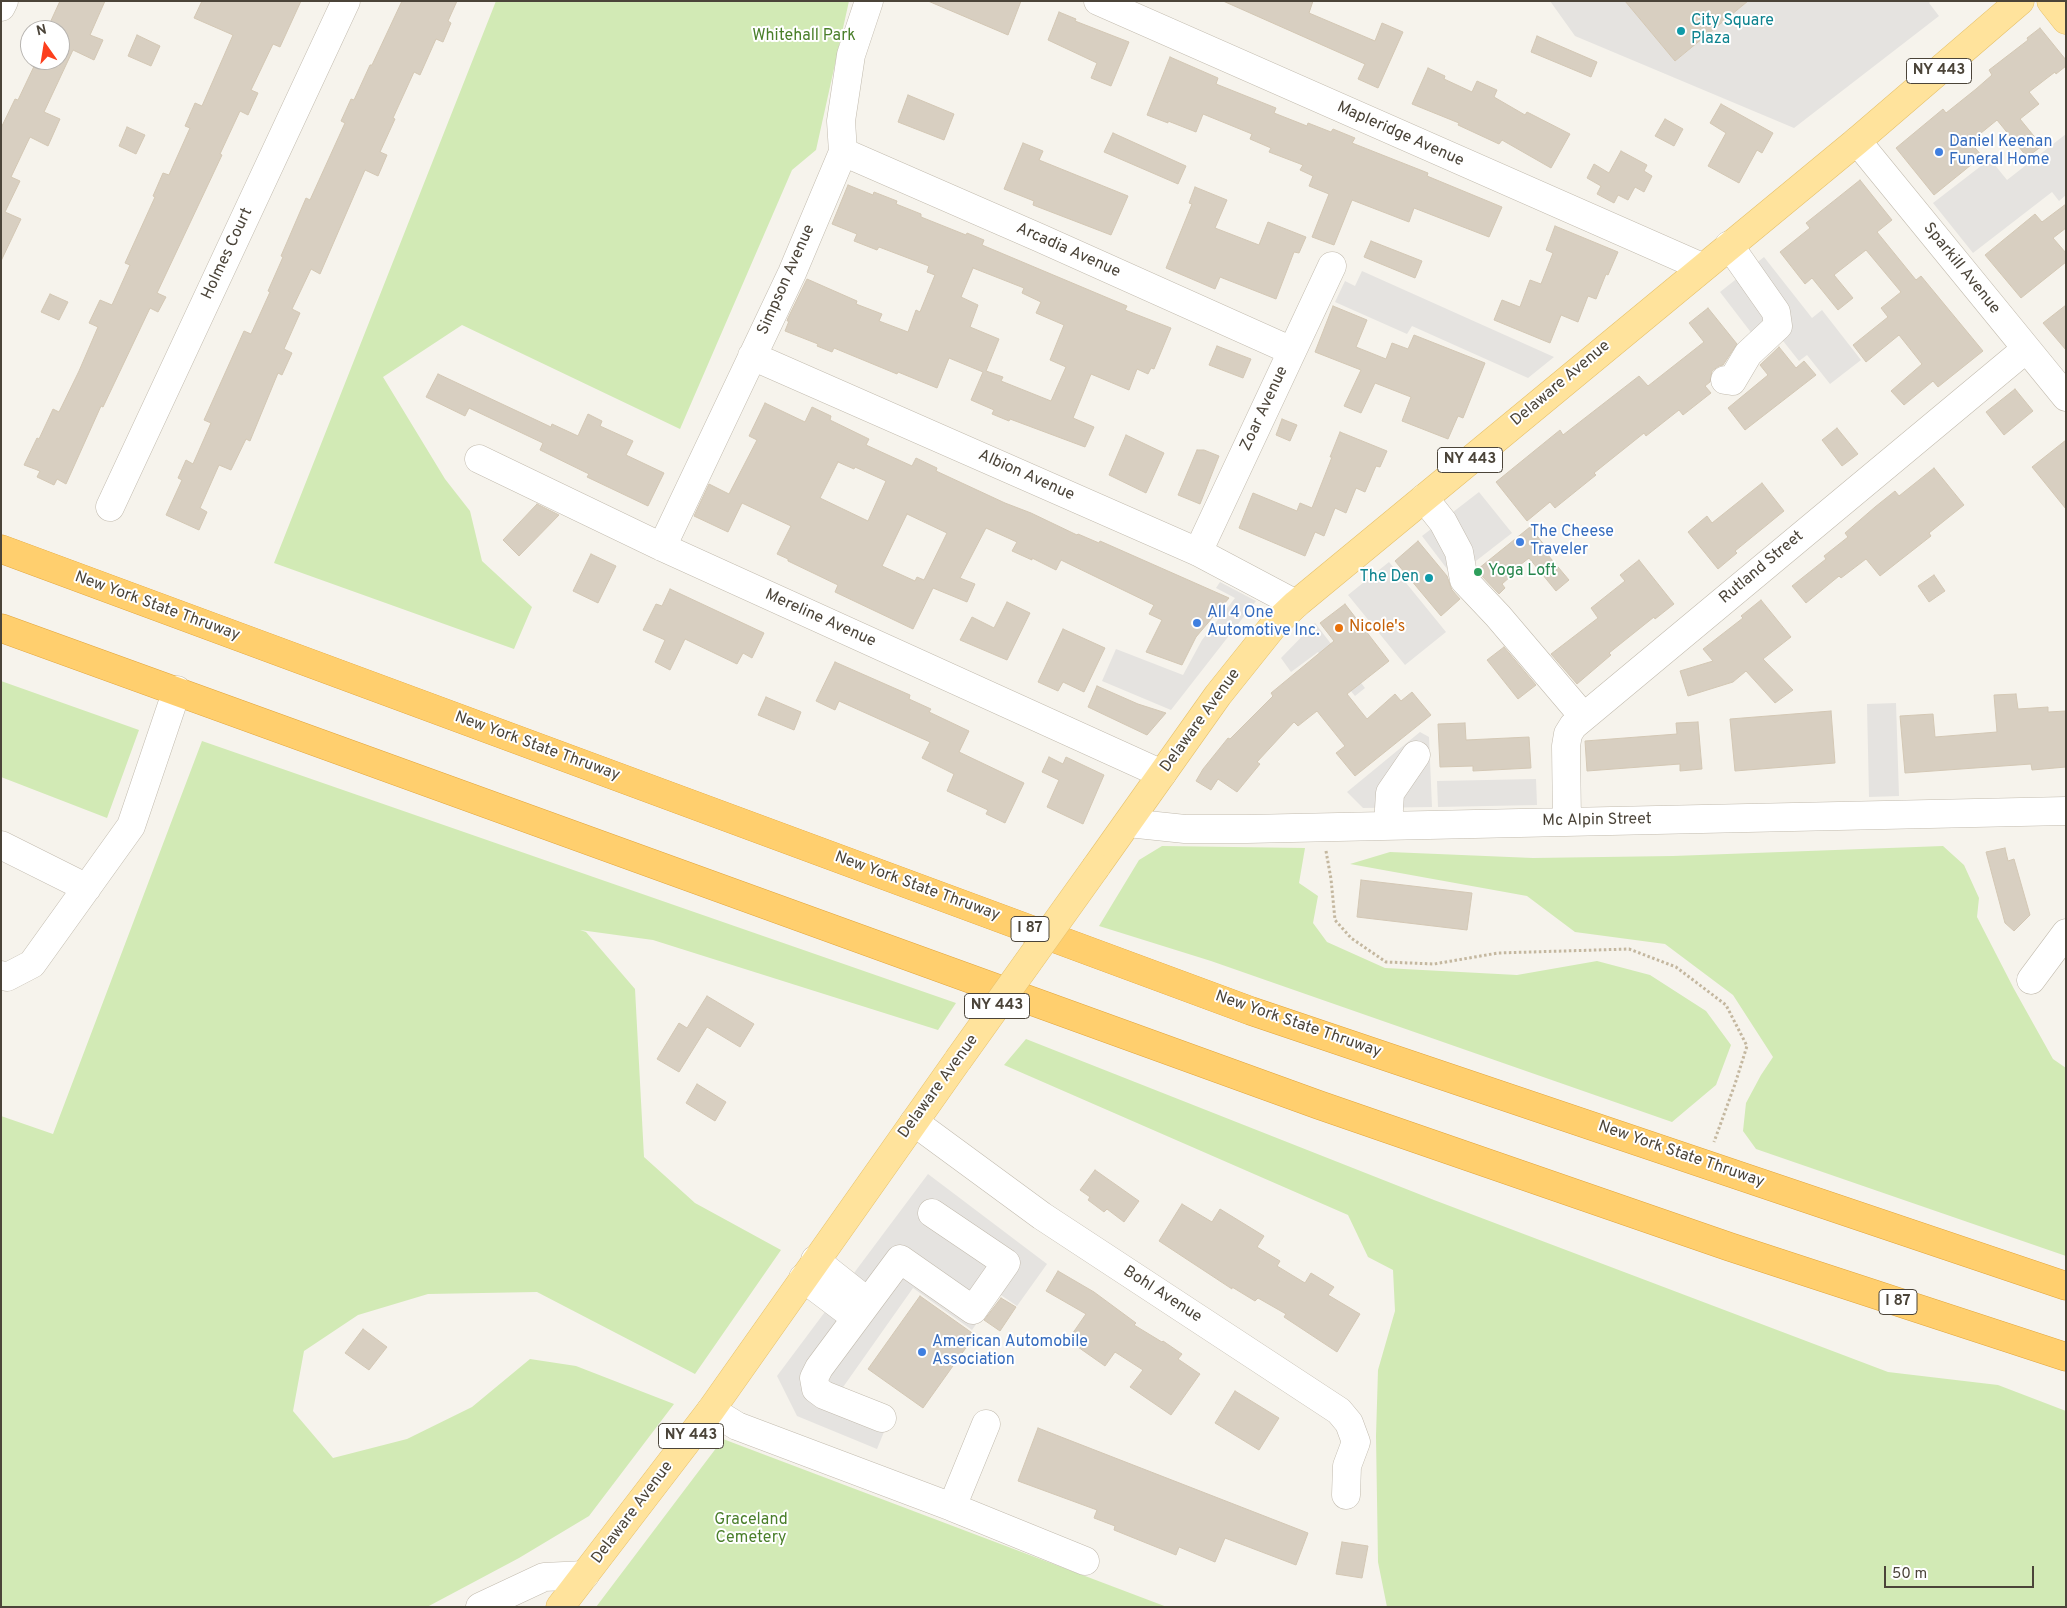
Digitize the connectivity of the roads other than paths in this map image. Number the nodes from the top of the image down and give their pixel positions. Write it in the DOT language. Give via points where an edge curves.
graph roads {
  1 [pos="4,1"];
  2 [pos="346,1"];
  3 [pos="869,1"];
  4 [pos="1098,1"];
  5 [pos="2020,1"];
  6 [pos="2051,1"];
  7 [pos="1,8"];
  8 [pos="2066,20"];
  9 [pos="1857,141"];
  10 [pos="843,152"];
  11 [pos="1729,246"];
  12 [pos="1332,266"];
  13 [pos="1702,267"];
  14 [pos="2026,349"];
  15 [pos="1292,351"];
  16 [pos="752,356"];
  17 [pos="1725,380"];
  18 [pos="2066,397"];
  19 [pos="478,459"];
  20 [pos="1424,498"];
  21 [pos="110,507"];
  22 [pos="662,547"];
  23 [pos="1,549"];
  24 [pos="1198,552"];
  25 [pos="1296,604"];
  26 [pos="1,628"];
  27 [pos="177,690"];
  28 [pos="1583,716"];
  29 [pos="1416,755"];
  30 [pos="1162,774"];
  31 [pos="2066,811"];
  32 [pos="1567,822"];
  33 [pos="1128,823"];
  34 [pos="1388,825"];
  35 [pos="1,845"];
  36 [pos="87,888"];
  37 [pos="2066,933"];
  38 [pos="1,975"];
  39 [pos="2031,980"];
  40 [pos="914,1122"];
  41 [pos="932,1213"];
  42 [pos="809,1269"];
  43 [pos="2066,1286"];
  44 [pos="862,1310"];
  45 [pos="2066,1357"];
  46 [pos="711,1410"];
  47 [pos="882,1418"];
  48 [pos="986,1424"];
  49 [pos="1346,1495"];
  50 [pos="952,1507"];
  51 [pos="1084,1561"];
  52 [pos="585,1575"];
  53 [pos="480,1607"];
  54 [pos="560,1607"];
  1 -- 7 [label="street"];
  2 -- 21 [label="street, Holmes Court"];
  3 -- 10 [label="street, Simpson Avenue" via="851,55 841,121"];
  4 -- 13 [label="street, Mapleridge Avenue"];
  5 -- 9 [label="main road, Delaware Avenue / NY 443"];
  6 -- 8 [label="main road"];
  9 -- 11 [label="main road, Delaware Avenue / NY 443"];
  9 -- 14 [label="street, Sparkill Avenue"];
  10 -- 15 [label="street, Arcadia Avenue"];
  10 -- 16 [label="street, Simpson Avenue" via="792,273"];
  11 -- 13 [label="main road, Delaware Avenue / NY 443"];
  11 -- 17 [label="street" via="1776,312 1778,326 1748,354 1732,382"];
  12 -- 15 [label="street, Zoar Avenue"];
  13 -- 20 [label="main road, Delaware Avenue / NY 443"];
  14 -- 18 [label="street, Sparkill Avenue"];
  14 -- 28 [label="street, Rutland Street"];
  15 -- 24 [label="street, Zoar Avenue"];
  16 -- 22 [label="street, Simpson Avenue"];
  16 -- 24 [label="street, Albion Avenue"];
  19 -- 22 [label="street, Mereline Avenue"];
  20 -- 25 [label="main road, Delaware Avenue / NY 443"];
  20 -- 28 [label="street" via="1443,522 1459,552 1464,580"];
  22 -- 30 [label="street, Mereline Avenue"];
  23 -- 43 [label="highway, New York State Thruway / I 87" via="1251,1011"];
  24 -- 25 [label="street, Albion Avenue"];
  25 -- 30 [label="main road, Delaware Avenue / NY 443" via="1274,625 1218,695"];
  26 -- 27 [label="highway, I 87"];
  27 -- 36 [label="street" via="131,826"];
  27 -- 45 [label="highway, I 87" via="1319,1105 1730,1247"];
  28 -- 32 [label="street, Rutland Street" via="1568,734 1566,746"];
  29 -- 34 [label="street" via="1390,793"];
  30 -- 33 [label="main road, Delaware Avenue / NY 443"];
  31 -- 32 [label="street, Mc Alpin Street"];
  32 -- 34 [label="street, Mc Alpin Street"];
  33 -- 34 [label="street, Mc Alpin Street" via="1185,829"];
  33 -- 40 [label="main road, Delaware Avenue / NY 443, bridge"];
  35 -- 36 [label="street"];
  36 -- 38 [label="street" via="32,964 7,977"];
  37 -- 39 [label="street"];
  40 -- 42 [label="main road, Delaware Avenue / NY 443"];
  40 -- 49 [label="street, Bohl Avenue" via="1042,1216 1339,1411 1349,1423 1356,1442 1347,1466"];
  41 -- 44 [label="street" via="1006,1263 973,1310 900,1259"];
  42 -- 44 [label="street"];
  42 -- 46 [label="main road, Delaware Avenue / NY 443"];
  44 -- 47 [label="street" via="819,1368 814,1378 816,1389"];
  46 -- 50 [label="street" via="737,1426"];
  46 -- 52 [label="main road, Delaware Avenue / NY 443"];
  48 -- 50 [label="street"];
  50 -- 51 [label="street"];
  52 -- 53 [label="street" via="544,1577"];
  52 -- 54 [label="main road, Delaware Avenue / NY 443"];
}
